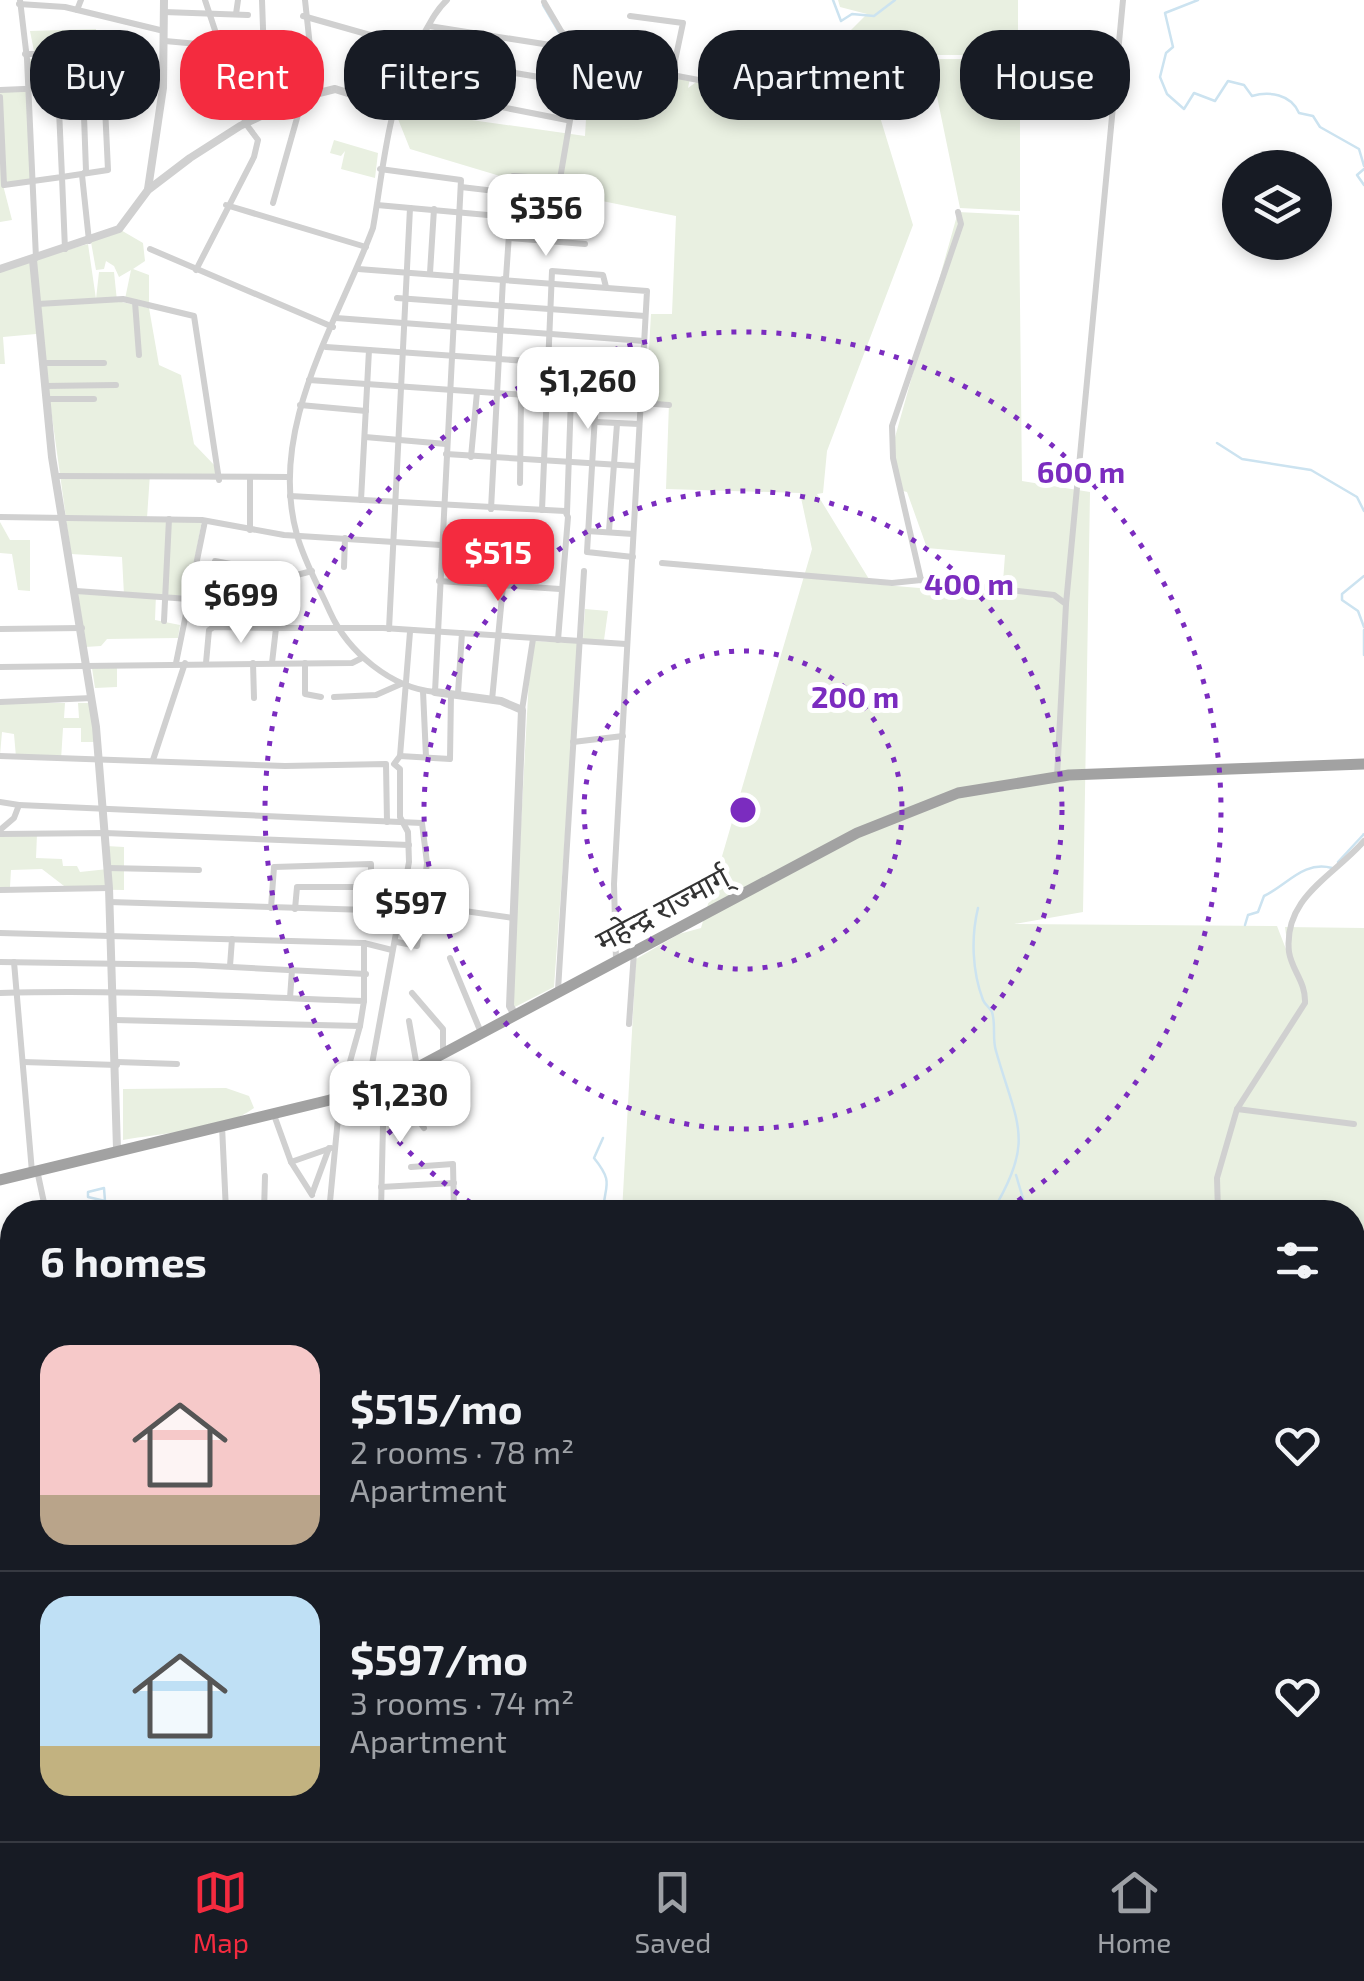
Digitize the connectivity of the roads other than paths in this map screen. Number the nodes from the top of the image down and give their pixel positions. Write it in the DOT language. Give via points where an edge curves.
graph roads {
  1 [pos="81,0"];
  2 [pos="164,0"];
  3 [pos="205,0"];
  4 [pos="238,0"];
  5 [pos="262,0"];
  6 [pos="305,0"];
  7 [pos="447,0"];
  8 [pos="1123,0"];
  9 [pos="543,1"];
  10 [pos="20,2"];
  11 [pos="50,2"];
  12 [pos="77,10"];
  13 [pos="164,12"];
  14 [pos="236,14"];
  15 [pos="248,15"];
  16 [pos="209,16"];
  17 [pos="304,16"];
  18 [pos="630,16"];
  19 [pos="429,26"];
  20 [pos="214,30"];
  21 [pos="263,30"];
  22 [pos="309,30"];
  23 [pos="347,30"];
  24 [pos="427,30"];
  25 [pos="560,30"];
  26 [pos="165,31"];
  27 [pos="165,42"];
  28 [pos="180,43"];
  29 [pos="536,43"];
  30 [pos="678,47"];
  31 [pos="25,54"];
  32 [pos="30,54"];
  33 [pos="28,87"];
  34 [pos="0,93"];
  35 [pos="59,120"];
  36 [pos="84,120"];
  37 [pos="106,120"];
  38 [pos="245,120"];
  39 [pos="253,120"];
  40 [pos="294,120"];
  41 [pos="390,120"];
  42 [pos="567,120"];
  43 [pos="246,124"];
  44 [pos="380,168"];
  45 [pos="82,175"];
  46 [pos="62,178"];
  47 [pos="33,180"];
  48 [pos="560,180"];
  49 [pos="2,185"];
  50 [pos="461,188"];
  51 [pos="148,190"];
  52 [pos="512,192"];
  53 [pos="273,202"];
  54 [pos="226,204"];
  55 [pos="377,204"];
  56 [pos="513,205"];
  57 [pos="594,205"];
  58 [pos="549,206"];
  59 [pos="410,208"];
  60 [pos="434,210"];
  61 [pos="458,212"];
  62 [pos="958,212"];
  63 [pos="510,217"];
  64 [pos="510,238"];
  65 [pos="89,241"];
  66 [pos="585,244"];
  67 [pos="366,246"];
  68 [pos="150,248"];
  69 [pos="65,249"];
  70 [pos="34,260"];
  71 [pos="0,269"];
  72 [pos="196,270"];
  73 [pos="358,270"];
  74 [pos="408,273"];
  75 [pos="430,273"];
  76 [pos="453,276"];
  77 [pos="504,279"];
  78 [pos="552,283"];
  79 [pos="606,287"];
  80 [pos="402,298"];
  81 [pos="135,302"];
  82 [pos="454,302"];
  83 [pos="38,304"];
  84 [pos="501,304"];
  85 [pos="550,310"];
  86 [pos="646,316"];
  87 [pos="336,318"];
  88 [pos="408,325"];
  89 [pos="332,327"];
  90 [pos="453,328"];
  91 [pos="499,330"];
  92 [pos="550,334"];
  93 [pos="644,341"];
  94 [pos="326,346"];
  95 [pos="369,350"];
  96 [pos="404,353"];
  97 [pos="139,355"];
  98 [pos="451,356"];
  99 [pos="498,359"];
  100 [pos="546,362"];
  101 [pos="104,363"];
  102 [pos="43,364"];
  103 [pos="642,369"];
  104 [pos="310,380"];
  105 [pos="116,385"];
  106 [pos="368,385"];
  107 [pos="45,386"];
  108 [pos="404,389"];
  109 [pos="449,390"];
  110 [pos="476,392"];
  111 [pos="497,393"];
  112 [pos="520,395"];
  113 [pos="546,396"];
  114 [pos="571,397"];
  115 [pos="596,398"];
  116 [pos="94,399"];
  117 [pos="46,400"];
  118 [pos="641,402"];
  119 [pos="670,405"];
  120 [pos="300,406"];
  121 [pos="366,411"];
  122 [pos="596,422"];
  123 [pos="617,424"];
  124 [pos="638,424"];
  125 [pos="365,436"];
  126 [pos="401,440"];
  127 [pos="446,444"];
  128 [pos="446,454"];
  129 [pos="471,457"];
  130 [pos="494,458"];
  131 [pos="520,460"];
  132 [pos="545,462"];
  133 [pos="569,464"];
  134 [pos="592,465"];
  135 [pos="614,466"];
  136 [pos="636,466"];
  137 [pos="56,476"];
  138 [pos="290,477"];
  139 [pos="219,480"];
  140 [pos="250,480"];
  141 [pos="520,483"];
  142 [pos="290,496"];
  143 [pos="361,500"];
  144 [pos="395,501"];
  145 [pos="443,506"];
  146 [pos="491,508"];
  147 [pos="542,510"];
  148 [pos="567,513"];
  149 [pos="0,517"];
  150 [pos="63,517"];
  151 [pos="169,519"];
  152 [pos="205,520"];
  153 [pos="250,530"];
  154 [pos="587,532"];
  155 [pos="609,532"];
  156 [pos="297,534"];
  157 [pos="632,534"];
  158 [pos="345,538"];
  159 [pos="394,539"];
  160 [pos="441,545"];
  161 [pos="632,557"];
  162 [pos="215,561"];
  163 [pos="662,563"];
  164 [pos="344,566"];
  165 [pos="312,571"];
  166 [pos="584,571"];
  167 [pos="439,580"];
  168 [pos="922,580"];
  169 [pos="503,586"];
  170 [pos="560,589"];
  171 [pos="76,591"];
  172 [pos="166,597"];
  173 [pos="189,598"];
  174 [pos="1066,604"];
  175 [pos="164,621"];
  176 [pos="336,626"];
  177 [pos="82,628"];
  178 [pos="276,628"];
  179 [pos="0,629"];
  180 [pos="389,629"];
  181 [pos="410,632"];
  182 [pos="435,632"];
  183 [pos="462,634"];
  184 [pos="500,636"];
  185 [pos="533,639"];
  186 [pos="558,640"];
  187 [pos="581,643"];
  188 [pos="626,644"];
  189 [pos="362,658"];
  190 [pos="253,662"];
  191 [pos="180,663"];
  192 [pos="206,663"];
  193 [pos="272,663"];
  194 [pos="305,663"];
  195 [pos="88,665"];
  196 [pos="0,667"];
  197 [pos="403,685"];
  198 [pos="423,691"];
  199 [pos="435,692"];
  200 [pos="454,694"];
  201 [pos="321,697"];
  202 [pos="334,697"];
  203 [pos="92,698"];
  204 [pos="254,698"];
  205 [pos="492,700"];
  206 [pos="4,702"];
  207 [pos="0,710"];
  208 [pos="522,710"];
  209 [pos="623,736"];
  210 [pos="573,742"];
  211 [pos="0,756"];
  212 [pos="400,756"];
  213 [pos="426,757"];
  214 [pos="99,758"];
  215 [pos="153,760"];
  216 [pos="1364,764"];
  217 [pos="1057,777"];
  218 [pos="0,802"];
  219 [pos="19,805"];
  220 [pos="103,806"];
  221 [pos="387,822"];
  222 [pos="404,824"];
  223 [pos="0,832"];
  224 [pos="105,833"];
  225 [pos="1364,841"];
  226 [pos="410,845"];
  227 [pos="108,868"];
  228 [pos="198,870"];
  229 [pos="109,888"];
  230 [pos="376,888"];
  231 [pos="406,888"];
  232 [pos="0,890"];
  233 [pos="109,902"];
  234 [pos="402,902"];
  235 [pos="422,906"];
  236 [pos="271,908"];
  237 [pos="296,909"];
  238 [pos="368,910"];
  239 [pos="513,918"];
  240 [pos="0,932"];
  241 [pos="111,934"];
  242 [pos="232,939"];
  243 [pos="364,943"];
  244 [pos="394,946"];
  245 [pos="634,952"];
  246 [pos="450,958"];
  247 [pos="616,961"];
  248 [pos="0,962"];
  249 [pos="14,962"];
  250 [pos="112,964"];
  251 [pos="230,966"];
  252 [pos="292,970"];
  253 [pos="366,974"];
  254 [pos="558,990"];
  255 [pos="114,991"];
  256 [pos="19,992"];
  257 [pos="0,993"];
  258 [pos="412,993"];
  259 [pos="290,998"];
  260 [pos="364,1000"];
  261 [pos="514,1015"];
  262 [pos="114,1020"];
  263 [pos="409,1020"];
  264 [pos="629,1024"];
  265 [pos="360,1026"];
  266 [pos="482,1036"];
  267 [pos="443,1056"];
  268 [pos="23,1062"];
  269 [pos="118,1064"];
  270 [pos="177,1064"];
  271 [pos="412,1071"];
  272 [pos="384,1082"];
  273 [pos="368,1087"];
  274 [pos="340,1097"];
  275 [pos="1237,1109"];
  276 [pos="274,1114"];
  277 [pos="1354,1124"];
  278 [pos="222,1126"];
  279 [pos="424,1128"];
  280 [pos="333,1147"];
  281 [pos="117,1149"];
  282 [pos="291,1162"];
  283 [pos="411,1167"];
  284 [pos="34,1171"];
  285 [pos="265,1176"];
  286 [pos="0,1180"];
  287 [pos="454,1184"];
  288 [pos="381,1187"];
  289 [pos="42,1200"];
  290 [pos="225,1200"];
  291 [pos="265,1200"];
  292 [pos="330,1200"];
  293 [pos="381,1200"];
  294 [pos="454,1200"];
  295 [pos="1218,1200"];
  1 -- 12 [label="street"];
  2 -- 13 [label="street"];
  3 -- 16 [label="street"];
  4 -- 14 [label="street"];
  5 -- 21 [label="street"];
  6 -- 17 [label="street"];
  7 -- 19 [label="street"];
  8 -- 174 [label="street"];
  9 -- 25 [label="street"];
  10 -- 11 [label="street"];
  10 -- 31 [label="street"];
  11 -- 12 [label="street"];
  12 -- 26 [label="street"];
  13 -- 16 [label="street"];
  13 -- 26 [label="street"];
  14 -- 15 [label="street"];
  14 -- 16 [label="street"];
  16 -- 20 [label="street"];
  17 -- 22 [label="street"];
  17 -- 23 [label="street"];
  18 -- 30 [label="street" via="683,23"];
  19 -- 24 [label="street"];
  19 -- 29 [label="street"];
  26 -- 27 [label="street"];
  27 -- 28 [label="street"];
  27 -- 51 [label="street"];
  31 -- 32 [label="street"];
  31 -- 33 [label="street"];
  33 -- 34 [label="street"];
  33 -- 47 [label="street"];
  34 -- 49 [label="street"];
  35 -- 46 [label="street"];
  36 -- 45 [label="street"];
  37 -- 45 [label="street" via="108,170"];
  38 -- 43 [label="street"];
  39 -- 43 [label="street"];
  40 -- 53 [label="street"];
  41 -- 44 [label="street"];
  42 -- 48 [label="street"];
  43 -- 51 [label="street"];
  43 -- 54 [label="street" via="256,132 257,147"];
  44 -- 50 [label="street" via="459,178"];
  44 -- 55 [label="street"];
  45 -- 46 [label="street"];
  45 -- 65 [label="street"];
  46 -- 47 [label="street"];
  46 -- 69 [label="street"];
  47 -- 49 [label="street"];
  47 -- 70 [label="street"];
  48 -- 52 [label="street" via="517,174"];
  48 -- 58 [label="street"];
  50 -- 52 [label="street"];
  50 -- 61 [label="street"];
  51 -- 65 [label="street" via="119,229"];
  52 -- 56 [label="street"];
  54 -- 67 [label="street"];
  54 -- 72 [label="street"];
  55 -- 59 [label="street"];
  55 -- 67 [label="street"];
  56 -- 58 [label="street"];
  56 -- 63 [label="street"];
  57 -- 58 [label="street"];
  59 -- 60 [label="street"];
  59 -- 74 [label="street"];
  60 -- 61 [label="street"];
  60 -- 75 [label="street"];
  61 -- 63 [label="street"];
  61 -- 76 [label="street"];
  62 -- 168 [label="street" via="961,224 892,426 893,458"];
  63 -- 64 [label="street"];
  64 -- 66 [label="street"];
  64 -- 77 [label="street"];
  65 -- 69 [label="street"];
  67 -- 73 [label="street"];
  68 -- 72 [label="street"];
  69 -- 70 [label="street"];
  70 -- 71 [label="street"];
  70 -- 83 [label="street"];
  72 -- 89 [label="street"];
  73 -- 74 [label="street"];
  73 -- 87 [label="street"];
  74 -- 75 [label="street"];
  74 -- 80 [label="street"];
  75 -- 76 [label="street"];
  76 -- 77 [label="street"];
  76 -- 82 [label="street"];
  77 -- 78 [label="street"];
  77 -- 84 [label="street"];
  78 -- 79 [label="street"];
  78 -- 79 [label="street" via="552,272 576,270 603,275"];
  78 -- 85 [label="street"];
  79 -- 86 [label="street" via="647,290"];
  80 -- 82 [label="street"];
  80 -- 88 [label="street"];
  81 -- 83 [label="street"];
  81 -- 97 [label="street"];
  81 -- 139 [label="street" via="194,316"];
  82 -- 84 [label="street"];
  82 -- 90 [label="street"];
  83 -- 102 [label="street"];
  84 -- 85 [label="street"];
  84 -- 91 [label="street"];
  85 -- 86 [label="street"];
  85 -- 92 [label="street"];
  86 -- 93 [label="street"];
  87 -- 88 [label="street"];
  87 -- 89 [label="street"];
  88 -- 90 [label="street"];
  88 -- 96 [label="street"];
  89 -- 94 [label="street"];
  90 -- 91 [label="street"];
  90 -- 98 [label="street"];
  91 -- 92 [label="street"];
  91 -- 99 [label="street"];
  92 -- 93 [label="street"];
  92 -- 100 [label="street"];
  93 -- 103 [label="street"];
  94 -- 95 [label="street"];
  94 -- 104 [label="street"];
  95 -- 96 [label="street"];
  95 -- 106 [label="street"];
  96 -- 98 [label="street"];
  96 -- 108 [label="street"];
  98 -- 99 [label="street"];
  98 -- 109 [label="street"];
  99 -- 100 [label="street"];
  99 -- 111 [label="street"];
  100 -- 103 [label="street"];
  100 -- 113 [label="street"];
  101 -- 102 [label="street"];
  102 -- 107 [label="street"];
  103 -- 118 [label="street"];
  104 -- 106 [label="street"];
  104 -- 120 [label="street"];
  105 -- 107 [label="street"];
  106 -- 108 [label="street"];
  106 -- 121 [label="street"];
  107 -- 117 [label="street"];
  108 -- 109 [label="street"];
  108 -- 126 [label="street"];
  109 -- 110 [label="street"];
  109 -- 127 [label="street"];
  110 -- 111 [label="street"];
  110 -- 129 [label="street"];
  111 -- 112 [label="street"];
  111 -- 130 [label="street"];
  112 -- 113 [label="street"];
  112 -- 131 [label="street"];
  113 -- 114 [label="street"];
  113 -- 132 [label="street"];
  114 -- 115 [label="street"];
  114 -- 133 [label="street"];
  115 -- 118 [label="street"];
  115 -- 122 [label="street"];
  116 -- 117 [label="street"];
  117 -- 137 [label="street"];
  118 -- 119 [label="street"];
  118 -- 124 [label="street"];
  120 -- 121 [label="street"];
  120 -- 138 [label="street"];
  121 -- 125 [label="street"];
  122 -- 123 [label="street"];
  122 -- 134 [label="street"];
  123 -- 124 [label="street"];
  123 -- 135 [label="street"];
  124 -- 136 [label="street"];
  125 -- 126 [label="street"];
  125 -- 143 [label="street"];
  126 -- 127 [label="street"];
  126 -- 144 [label="street"];
  127 -- 128 [label="street"];
  128 -- 129 [label="street"];
  128 -- 145 [label="street"];
  129 -- 130 [label="street"];
  130 -- 131 [label="street"];
  130 -- 146 [label="street"];
  131 -- 132 [label="street"];
  131 -- 141 [label="street"];
  132 -- 133 [label="street"];
  132 -- 147 [label="street"];
  133 -- 134 [label="street"];
  133 -- 148 [label="street"];
  134 -- 135 [label="street"];
  134 -- 154 [label="street"];
  135 -- 136 [label="street"];
  135 -- 155 [label="street"];
  136 -- 157 [label="street"];
  137 -- 139 [label="street" via="154,473"];
  137 -- 150 [label="street"];
  138 -- 140 [label="street"];
  138 -- 142 [label="street"];
  139 -- 140 [label="street"];
  140 -- 153 [label="street"];
  142 -- 143 [label="street"];
  142 -- 156 [label="street"];
  143 -- 144 [label="street"];
  144 -- 145 [label="street"];
  144 -- 159 [label="street"];
  145 -- 146 [label="street"];
  145 -- 160 [label="street"];
  146 -- 147 [label="street"];
  147 -- 148 [label="street"];
  148 -- 170 [label="street"];
  149 -- 150 [label="street"];
  150 -- 151 [label="street"];
  150 -- 171 [label="street"];
  151 -- 152 [label="street"];
  151 -- 172 [label="street"];
  152 -- 153 [label="street"];
  152 -- 173 [label="street"];
  153 -- 156 [label="street"];
  154 -- 155 [label="street"];
  154 -- 161 [label="street" via="587,552"];
  155 -- 157 [label="street"];
  156 -- 158 [label="street"];
  156 -- 165 [label="street"];
  157 -- 161 [label="street"];
  158 -- 159 [label="street"];
  158 -- 164 [label="street"];
  159 -- 160 [label="street"];
  159 -- 180 [label="street"];
  160 -- 167 [label="street"];
  161 -- 188 [label="street"];
  162 -- 165 [label="street" via="293,576"];
  163 -- 168 [label="street"];
  165 -- 176 [label="street"];
  166 -- 187 [label="street"];
  167 -- 169 [label="street"];
  167 -- 182 [label="street"];
  168 -- 174 [label="street" via="1054,595"];
  169 -- 170 [label="street"];
  169 -- 184 [label="street"];
  170 -- 186 [label="street"];
  171 -- 172 [label="street"];
  171 -- 177 [label="street"];
  172 -- 173 [label="street"];
  172 -- 175 [label="street"];
  173 -- 191 [label="street"];
  174 -- 217 [label="street"];
  176 -- 178 [label="street"];
  176 -- 180 [label="street"];
  176 -- 189 [label="street"];
  177 -- 179 [label="street"];
  177 -- 195 [label="street"];
  178 -- 192 [label="street" via="214,627"];
  178 -- 193 [label="street"];
  180 -- 181 [label="street"];
  181 -- 182 [label="street"];
  181 -- 197 [label="street"];
  182 -- 183 [label="street"];
  182 -- 199 [label="street"];
  183 -- 184 [label="street"];
  183 -- 200 [label="street"];
  184 -- 185 [label="street"];
  184 -- 205 [label="street"];
  185 -- 186 [label="street"];
  185 -- 208 [label="street"];
  186 -- 187 [label="street"];
  187 -- 188 [label="street"];
  187 -- 210 [label="street"];
  188 -- 209 [label="street"];
  189 -- 194 [label="street"];
  189 -- 197 [label="street"];
  190 -- 192 [label="street"];
  190 -- 193 [label="street"];
  190 -- 204 [label="street"];
  191 -- 192 [label="street"];
  191 -- 195 [label="street"];
  191 -- 215 [label="street"];
  193 -- 194 [label="street"];
  194 -- 201 [label="street" via="305,694"];
  195 -- 196 [label="street"];
  195 -- 203 [label="street"];
  197 -- 198 [label="street"];
  197 -- 202 [label="street" via="376,695"];
  197 -- 212 [label="street"];
  198 -- 199 [label="street"];
  198 -- 213 [label="street"];
  199 -- 200 [label="street"];
  200 -- 205 [label="street"];
  200 -- 213 [label="street" via="450,759"];
  203 -- 206 [label="street"];
  203 -- 214 [label="street"];
  205 -- 208 [label="street"];
  206 -- 207 [label="street"];
  208 -- 239 [label="street"];
  209 -- 210 [label="street"];
  209 -- 247 [label="street"];
  210 -- 254 [label="street"];
  211 -- 214 [label="street"];
  212 -- 213 [label="street"];
  212 -- 222 [label="street" via="394,764 400,768"];
  214 -- 215 [label="street"];
  214 -- 220 [label="street"];
  215 -- 221 [label="street" via="386,764"];
  216 -- 217 [label="highway, महेन्द्र राज्मार्ग्"];
  217 -- 245 [label="highway, महेन्द्र राज्मार्ग्" via="958,792 901,812"];
  218 -- 219 [label="street"];
  219 -- 220 [label="street"];
  219 -- 223 [label="street"];
  220 -- 221 [label="street"];
  220 -- 224 [label="street"];
  221 -- 222 [label="street"];
  222 -- 226 [label="street"];
  222 -- 235 [label="street" via="424,825"];
  223 -- 224 [label="street"];
  224 -- 226 [label="street"];
  224 -- 227 [label="street"];
  225 -- 275 [label="street" via="1298,904 1290,956 1304,983 1305,1003"];
  226 -- 231 [label="street"];
  227 -- 228 [label="street"];
  227 -- 229 [label="street"];
  229 -- 232 [label="street"];
  229 -- 233 [label="street"];
  230 -- 231 [label="street"];
  231 -- 234 [label="street"];
  233 -- 236 [label="street"];
  233 -- 241 [label="street"];
  234 -- 235 [label="street"];
  234 -- 244 [label="street"];
  235 -- 239 [label="street"];
  235 -- 244 [label="street" via="416,946"];
  236 -- 237 [label="street"];
  236 -- 237 [label="street" via="274,867 371,864 370,887 300,886"];
  237 -- 238 [label="street"];
  239 -- 261 [label="street"];
  240 -- 241 [label="street"];
  241 -- 242 [label="street"];
  241 -- 250 [label="street"];
  242 -- 243 [label="street"];
  242 -- 251 [label="street"];
  243 -- 244 [label="street"];
  243 -- 253 [label="street"];
  244 -- 273 [label="street"];
  245 -- 247 [label="highway, महेन्द्र राज्मार्ग्"];
  245 -- 264 [label="street"];
  246 -- 266 [label="street"];
  247 -- 254 [label="highway, महेन्द्र राज्मार्ग्"];
  248 -- 249 [label="street"];
  249 -- 250 [label="street"];
  249 -- 256 [label="street"];
  250 -- 251 [label="street"];
  250 -- 255 [label="street"];
  251 -- 252 [label="street"];
  252 -- 253 [label="street"];
  252 -- 259 [label="street"];
  253 -- 260 [label="street"];
  254 -- 261 [label="highway, महेन्द्र राज्मार्ग्"];
  255 -- 256 [label="street"];
  255 -- 259 [label="street"];
  255 -- 262 [label="street"];
  256 -- 257 [label="street"];
  256 -- 268 [label="street"];
  258 -- 267 [label="street" via="443,1029"];
  259 -- 260 [label="street"];
  260 -- 265 [label="street"];
  261 -- 266 [label="highway, महेन्द्र राज्मार्ग्"];
  262 -- 265 [label="street"];
  262 -- 269 [label="street"];
  263 -- 271 [label="street"];
  265 -- 274 [label="street"];
  266 -- 267 [label="highway, महेन्द्र राज्मार्ग्"];
  267 -- 271 [label="highway, महेन्द्र राज्मार्ग्"];
  268 -- 269 [label="street"];
  268 -- 284 [label="street"];
  269 -- 270 [label="street"];
  269 -- 281 [label="street"];
  271 -- 272 [label="highway, महेन्द्र राज्मार्ग्"];
  271 -- 279 [label="street" via="412,1111"];
  272 -- 273 [label="highway, महेन्द्र राज्मार्ग्"];
  272 -- 288 [label="street"];
  273 -- 274 [label="highway, महेन्द्र राज्मार्ग्"];
  274 -- 276 [label="highway, महेन्द्र राज्मार्ग्"];
  274 -- 280 [label="street"];
  275 -- 277 [label="street"];
  275 -- 295 [label="street" via="1217,1178"];
  276 -- 278 [label="highway, महेन्द्र राज्मार्ग्"];
  276 -- 282 [label="street"];
  278 -- 281 [label="highway, महेन्द्र राज्मार्ग्"];
  278 -- 290 [label="street"];
  280 -- 282 [label="street"];
  280 -- 282 [label="street" via="312,1195"];
  280 -- 292 [label="street"];
  281 -- 284 [label="highway, महेन्द्र राज्मार्ग्"];
  283 -- 287 [label="street" via="453,1164"];
  284 -- 286 [label="highway, महेन्द्र राज्मार्ग्"];
  284 -- 289 [label="street"];
  285 -- 291 [label="street"];
  287 -- 288 [label="street"];
  287 -- 294 [label="street"];
  288 -- 293 [label="street"];
}
